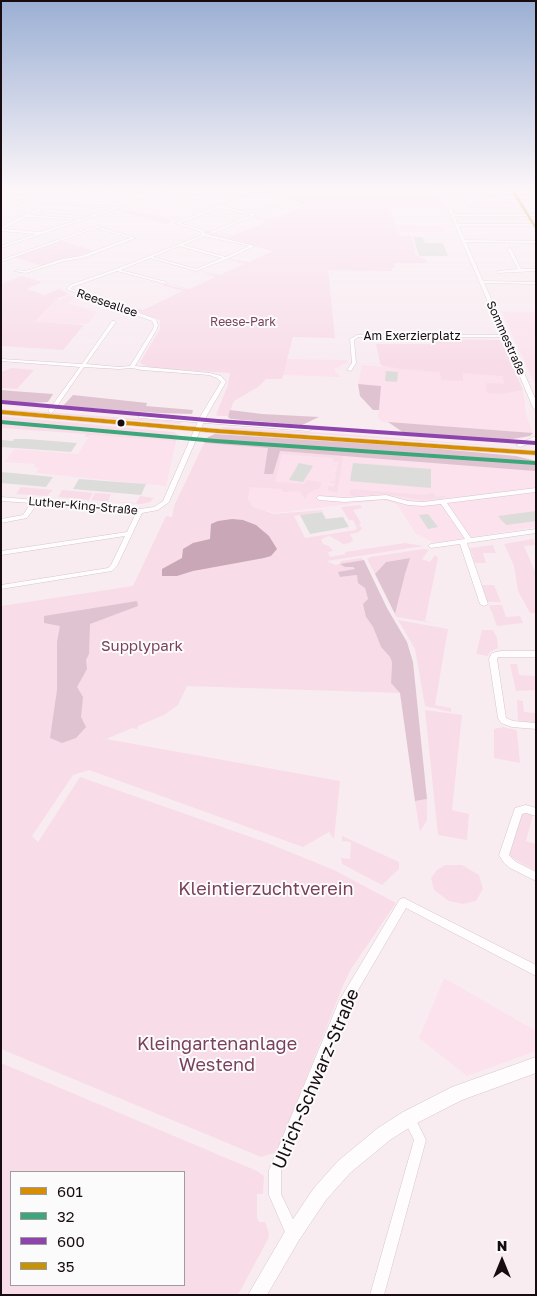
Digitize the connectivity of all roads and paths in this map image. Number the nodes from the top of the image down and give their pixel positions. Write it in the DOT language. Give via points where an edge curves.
graph roads {
  1 [pos="33,249"];
  2 [pos="103,249"];
  3 [pos="168,249"];
  4 [pos="195,249"];
  5 [pos="245,249"];
  6 [pos="467,249"];
  7 [pos="509,249"];
  8 [pos="149,257"];
  9 [pos="226,258"];
  10 [pos="1,261"];
  11 [pos="115,270"];
  12 [pos="520,270"];
  13 [pos="536,270"];
  14 [pos="16,271"];
  15 [pos="498,272"];
  16 [pos="482,282"];
  17 [pos="165,283"];
  18 [pos="536,283"];
  19 [pos="114,322"];
  20 [pos="506,336"];
  21 [pos="1,360"];
  22 [pos="83,365"];
  23 [pos="132,367"];
  24 [pos="349,370"];
  25 [pos="532,398"];
  26 [pos="1,407"];
  27 [pos="536,408"];
  28 [pos="52,410"];
  29 [pos="1,412"];
  30 [pos="199,426"];
  31 [pos="536,438"];
  32 [pos="536,446"];
  33 [pos="520,448"];
  34 [pos="536,453"];
  35 [pos="536,457"];
  36 [pos="536,490"];
  37 [pos="320,498"];
  38 [pos="1,499"];
  39 [pos="35,502"];
  40 [pos="443,502"];
  41 [pos="140,511"];
  42 [pos="1,521"];
  43 [pos="536,531"];
  44 [pos="128,534"];
  45 [pos="467,542"];
  46 [pos="431,546"];
  47 [pos="1,553"];
  48 [pos="1,587"];
  49 [pos="484,604"];
  50 [pos="536,654"];
  51 [pos="536,726"];
  52 [pos="536,812"];
  53 [pos="536,877"];
  54 [pos="536,971"];
  55 [pos="536,1065"];
  56 [pos="409,1118"];
  57 [pos="293,1234"];
  58 [pos="257,1295"];
  59 [pos="378,1295"];
  1 -- 10 [label="street"];
  2 -- 14 [label="street" via="26,272"];
  3 -- 8 [label="street, Reeseallee"];
  4 -- 9 [label="street"];
  5 -- 9 [label="street"];
  6 -- 16 [label="street, Sommestraße"];
  7 -- 12 [label="street"];
  8 -- 9 [label="street" via="196,270"];
  8 -- 11 [label="street, Reeseallee"];
  11 -- 17 [label="street"];
  11 -- 23 [label="street, Reeseallee" via="68,289 154,320 155,329"];
  12 -- 13 [label="street"];
  12 -- 15 [label="street"];
  16 -- 18 [label="street"];
  16 -- 20 [label="street, Sommestraße"];
  19 -- 22 [label="street"];
  20 -- 24 [label="street, Am Exerzierplatz" via="357,336 352,339 354,363"];
  20 -- 25 [label="street, Sommestraße"];
  21 -- 22 [label="street"];
  22 -- 23 [label="street"];
  22 -- 28 [label="street"];
  23 -- 30 [label="street" via="210,374 223,379 224,384"];
  25 -- 27 [label="main road, Sommestraße"];
  26 -- 28 [label="main road"];
  28 -- 30 [label="main road"];
  29 -- 30 [label="main road"];
  30 -- 33 [label="main road"];
  30 -- 41 [label="street, Luther-King-Straße" via="166,502 156,509"];
  31 -- 33 [label="main road"];
  32 -- 33 [label="main road"];
  33 -- 34 [label="main road"];
  33 -- 35 [label="main road"];
  36 -- 40 [label="street"];
  37 -- 40 [label="street" via="378,497 416,504"];
  38 -- 39 [label="street, Luther-King-Straße"];
  39 -- 41 [label="street, Luther-King-Straße"];
  39 -- 42 [label="street" via="25,517"];
  40 -- 45 [label="street"];
  41 -- 44 [label="street"];
  43 -- 45 [label="street"];
  44 -- 47 [label="street"];
  44 -- 48 [label="street" via="114,566 104,572"];
  45 -- 46 [label="street"];
  45 -- 49 [label="street"];
  50 -- 51 [label="street" via="501,654 493,659 502,718 512,724"];
  52 -- 53 [label="street" via="526,808 518,811 504,855 513,865"];
  54 -- 57 [label="street, Ulrich-Schwarz-Straße" via="404,902 343,1004 276,1170 275,1195"];
  55 -- 56 [label="main road" via="458,1093"];
  56 -- 57 [label="main road" via="344,1167 320,1194"];
  56 -- 59 [label="street" via="420,1140"];
  57 -- 58 [label="main road"];
}
